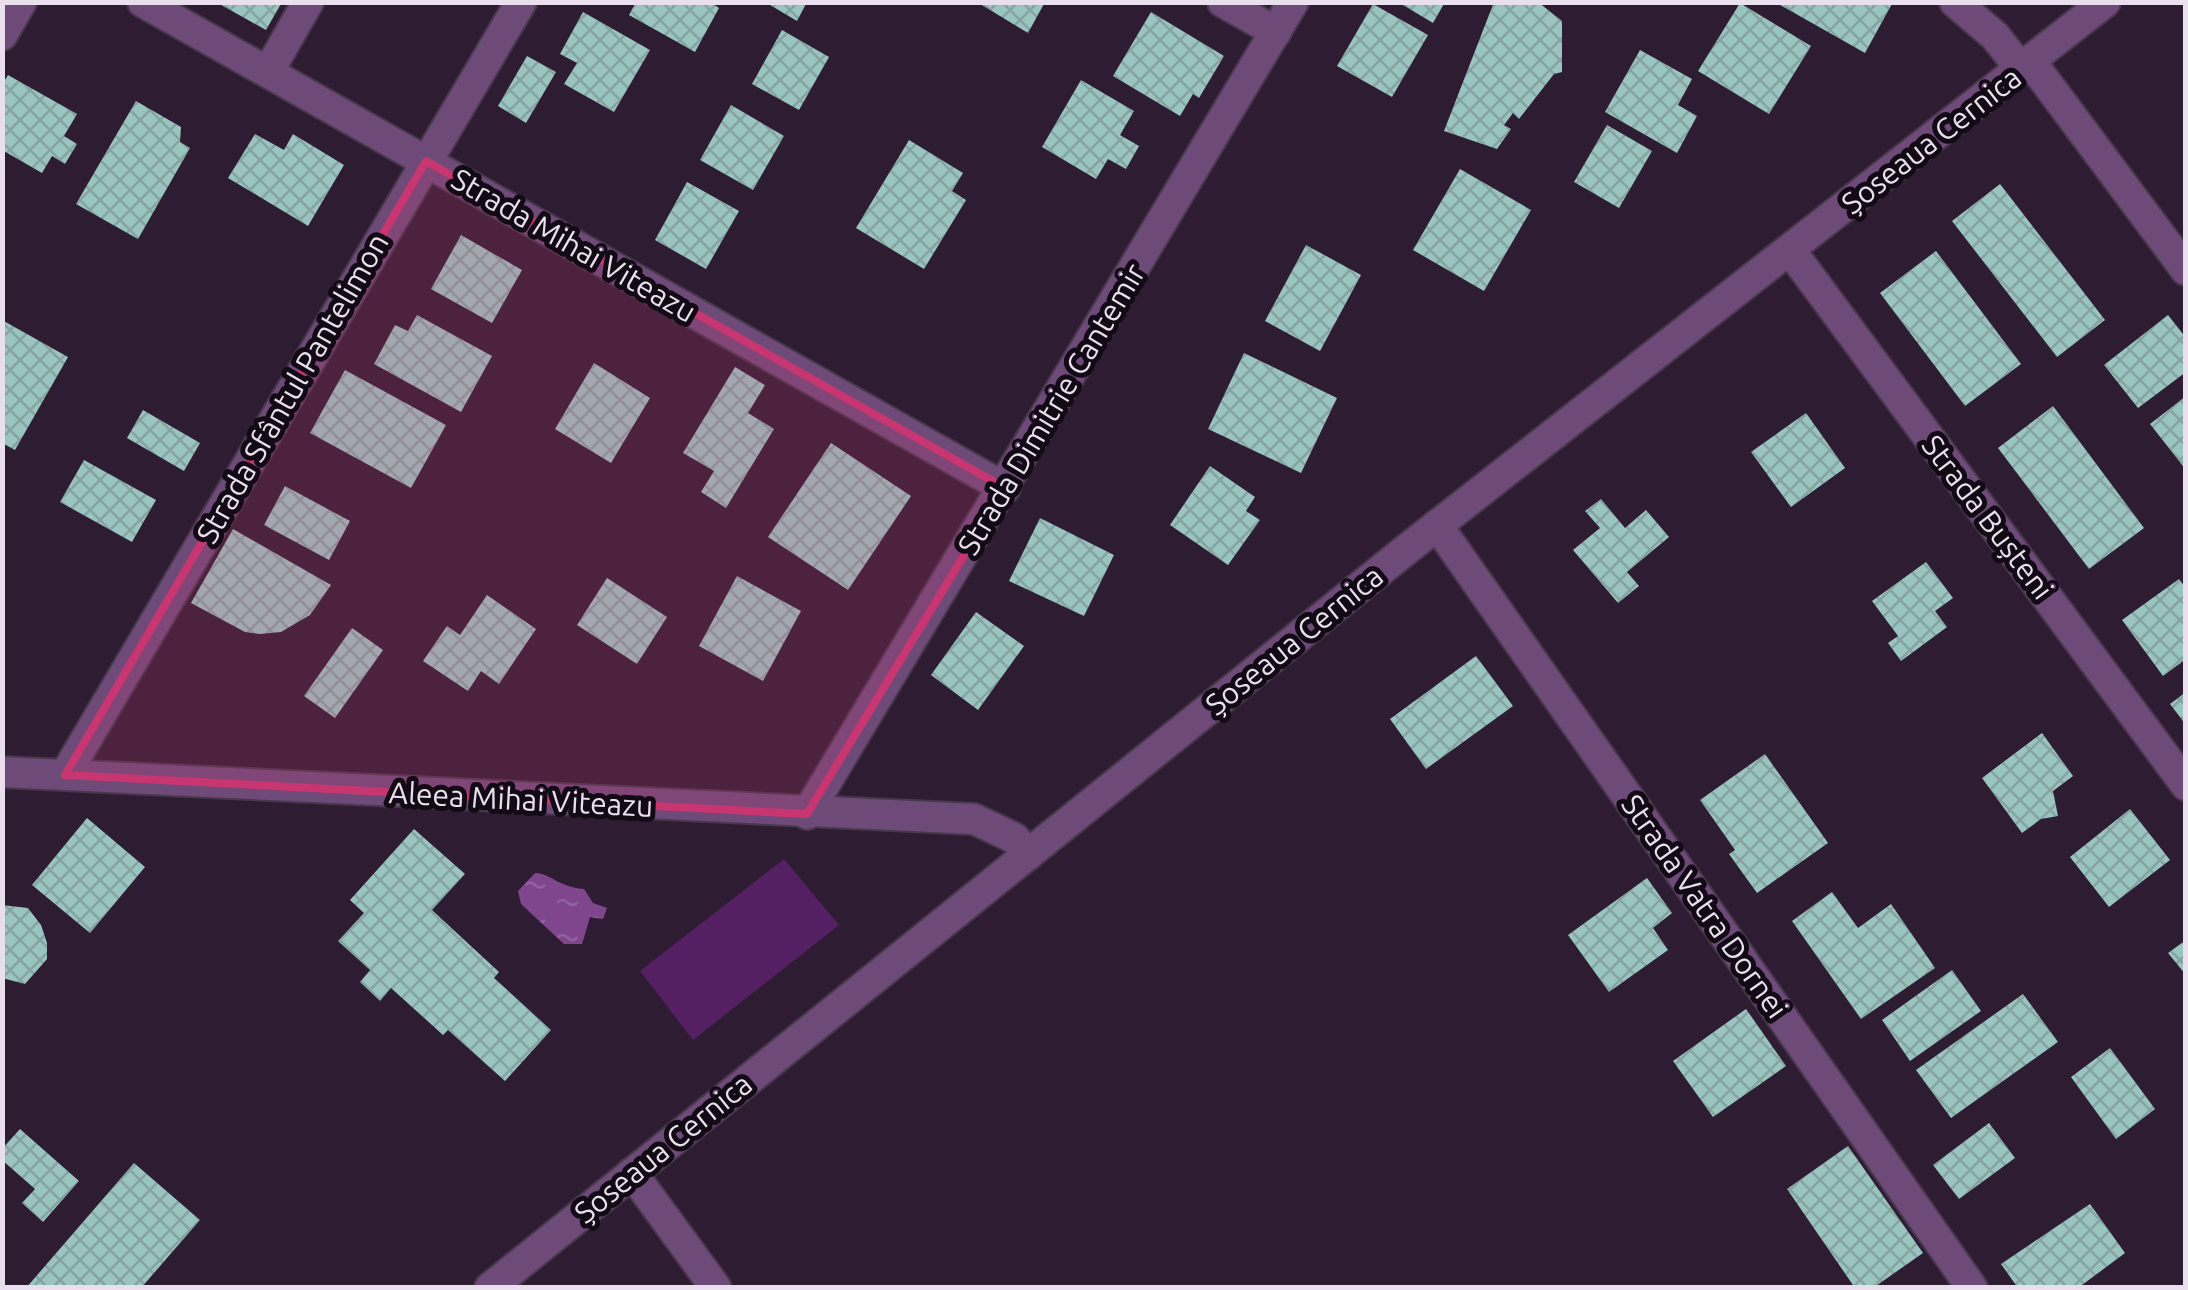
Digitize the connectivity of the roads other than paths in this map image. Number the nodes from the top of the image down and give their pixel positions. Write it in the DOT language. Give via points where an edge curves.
graph roads {
  1 [pos="20,2"];
  2 [pos="143,2"];
  3 [pos="308,2"];
  4 [pos="521,2"];
  5 [pos="1223,2"];
  6 [pos="1293,2"];
  7 [pos="1956,2"];
  8 [pos="2105,2"];
  9 [pos="1276,32"];
  10 [pos="2,35"];
  11 [pos="2026,66"];
  12 [pos="268,72"];
  13 [pos="426,161"];
  14 [pos="1790,250"];
  15 [pos="2186,270"];
  16 [pos="1005,488"];
  17 [pos="1438,526"];
  18 [pos="2,772"];
  19 [pos="66,775"];
  20 [pos="2186,785"];
  21 [pos="807,814"];
  22 [pos="1029,854"];
  23 [pos="632,1173"];
  24 [pos="490,1288"];
  25 [pos="716,1288"];
  26 [pos="1972,1288"];
  1 -- 10 [label="street"];
  2 -- 12 [label="street, Strada Mihai Viteazu"];
  3 -- 12 [label="street"];
  4 -- 13 [label="street, Strada Sfântul Pantelimon"];
  5 -- 9 [label="street"];
  6 -- 9 [label="street, Strada Dimitrie Cantemir"];
  7 -- 11 [label="street"];
  8 -- 11 [label="street, Șoseaua Cernica"];
  9 -- 16 [label="street, Strada Dimitrie Cantemir"];
  11 -- 14 [label="street, Șoseaua Cernica"];
  11 -- 15 [label="street"];
  12 -- 13 [label="street, Strada Mihai Viteazu"];
  13 -- 16 [label="street, Strada Mihai Viteazu"];
  13 -- 19 [label="street, Strada Sfântul Pantelimon"];
  14 -- 17 [label="street, Șoseaua Cernica"];
  14 -- 20 [label="street, Strada Bușteni"];
  16 -- 21 [label="street, Strada Dimitrie Cantemir"];
  17 -- 22 [label="street, Șoseaua Cernica"];
  17 -- 26 [label="street, Strada Vatra Dornei"];
  18 -- 19 [label="street, Aleea Mihai Viteazu"];
  19 -- 21 [label="street, Aleea Mihai Viteazu"];
  21 -- 22 [label="street, Aleea Mihai Viteazu" via="974,819 1014,838"];
  22 -- 23 [label="street, Șoseaua Cernica"];
  23 -- 24 [label="street, Șoseaua Cernica"];
  23 -- 25 [label="street"];
}
